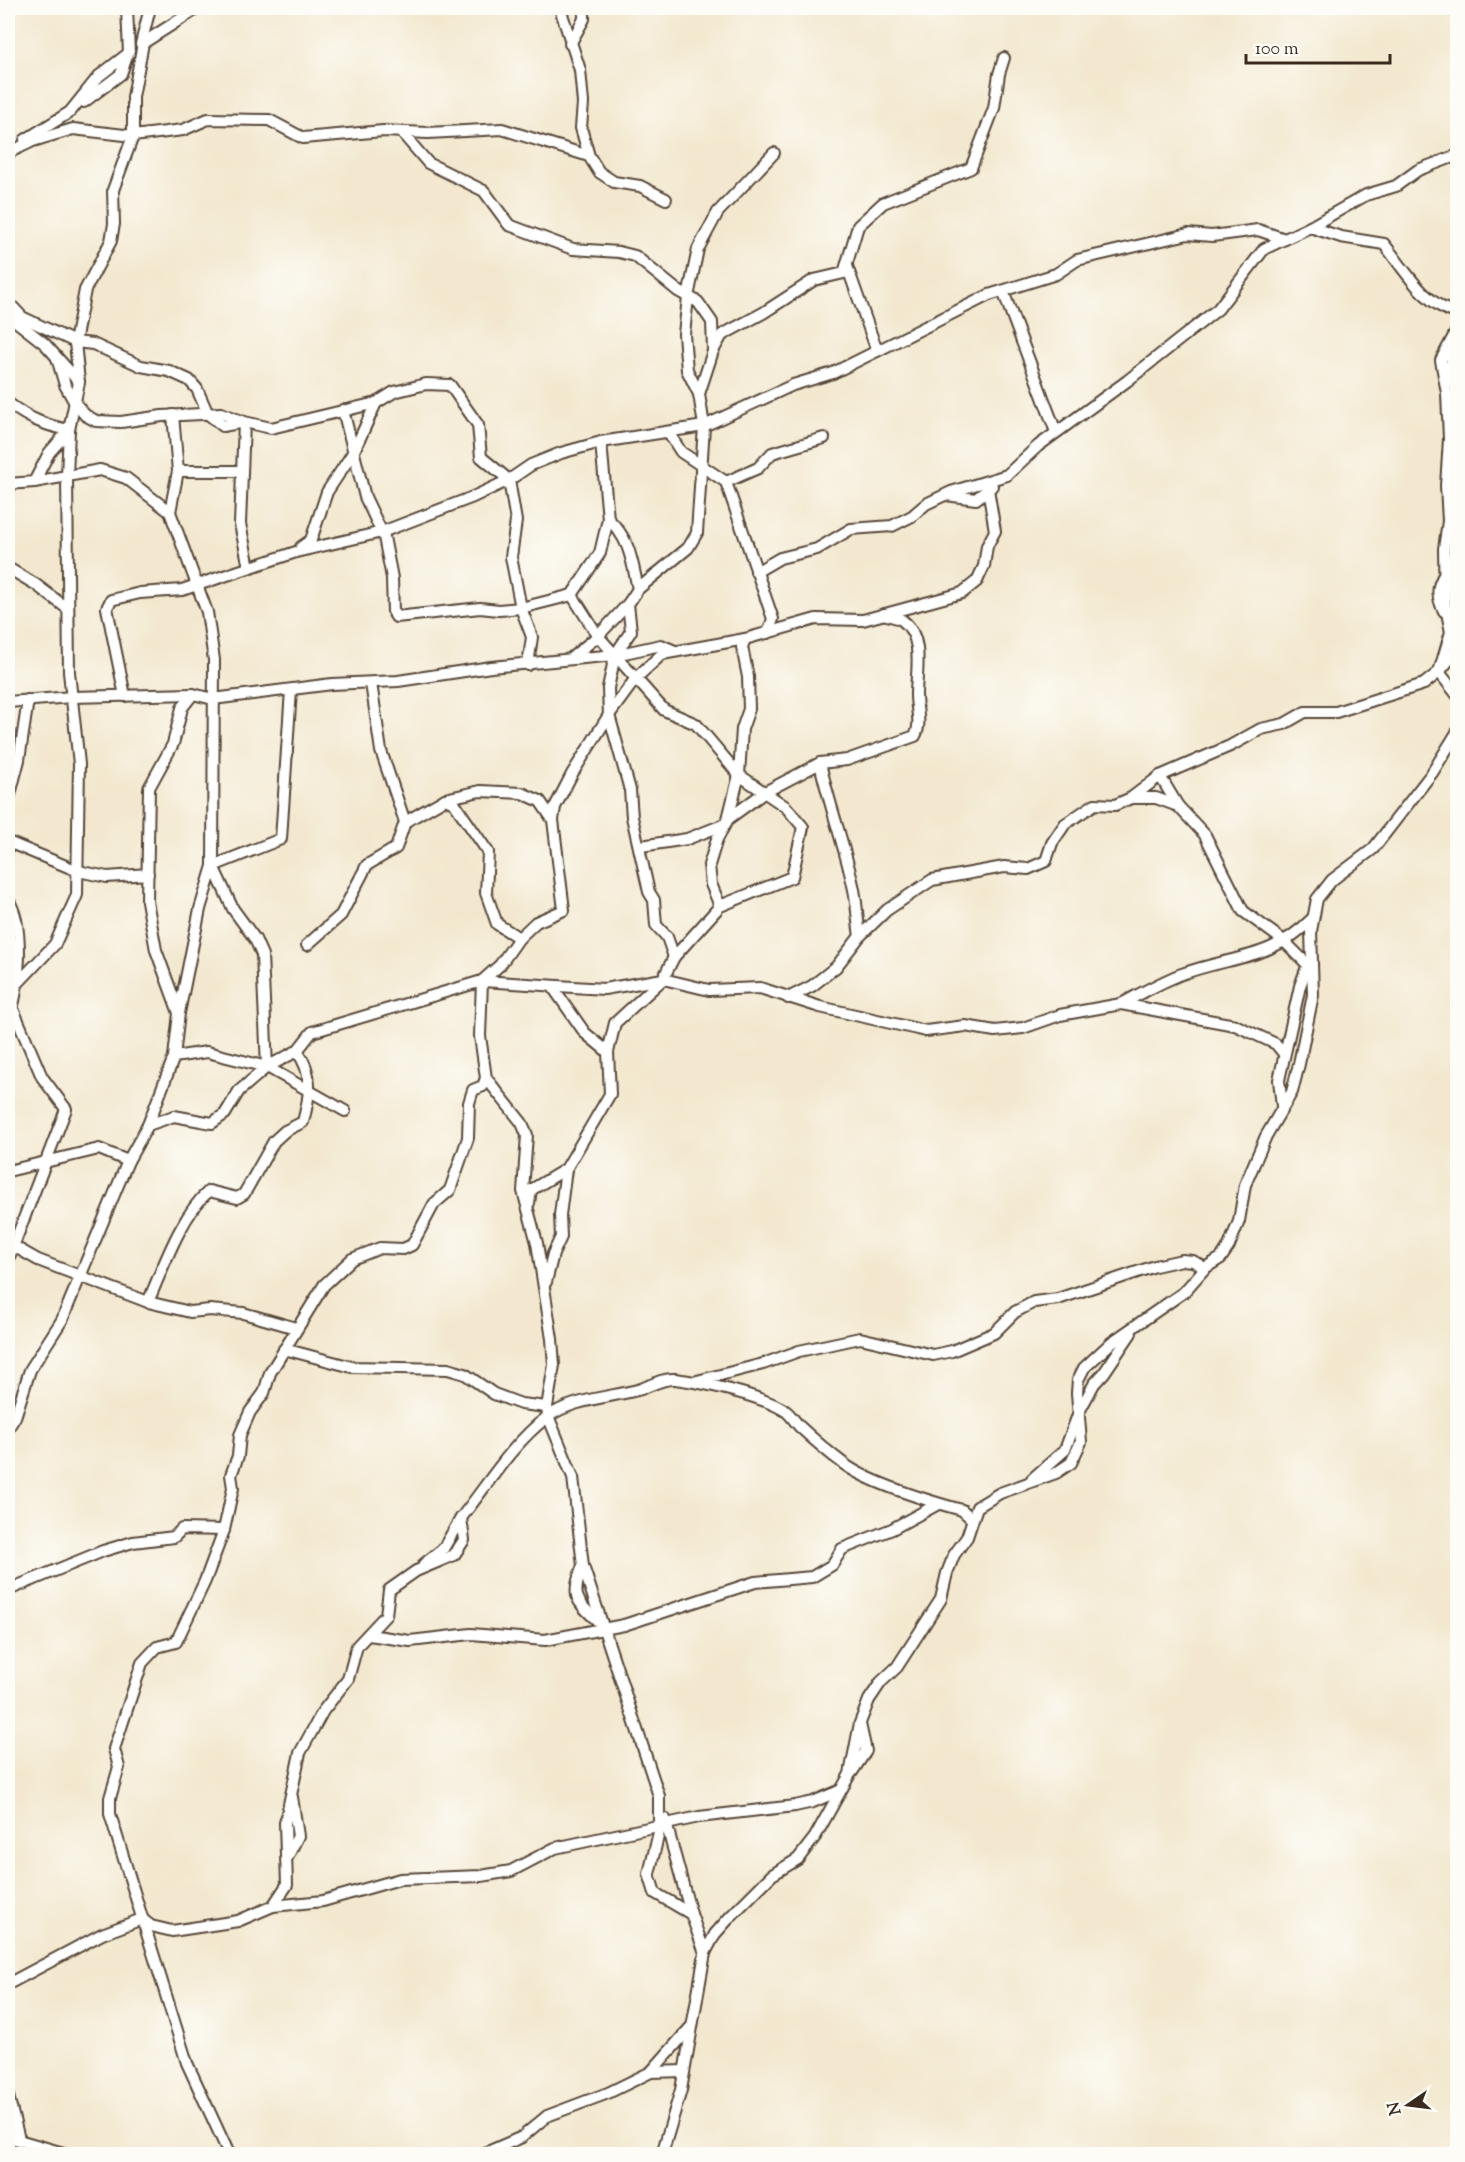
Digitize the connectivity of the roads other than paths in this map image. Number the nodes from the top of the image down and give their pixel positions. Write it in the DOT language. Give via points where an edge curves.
graph roads {
  1 [pos="127,8"];
  2 [pos="133,8"];
  3 [pos="150,8"];
  4 [pos="198,8"];
  5 [pos="560,8"];
  6 [pos="584,8"];
  7 [pos="127,21"];
  8 [pos="143,43"];
  9 [pos="570,44"];
  10 [pos="129,53"];
  11 [pos="1004,58"];
  12 [pos="403,134"];
  13 [pos="133,136"];
  14 [pos="8,153"];
  15 [pos="774,153"];
  16 [pos="1458,155"];
  17 [pos="589,156"];
  18 [pos="666,199"];
  19 [pos="1311,227"];
  20 [pos="1285,239"];
  21 [pos="847,266"];
  22 [pos="1003,291"];
  23 [pos="688,297"];
  24 [pos="8,302"];
  25 [pos="1456,314"];
  26 [pos="8,315"];
  27 [pos="1457,329"];
  28 [pos="75,342"];
  29 [pos="713,351"];
  30 [pos="877,351"];
  31 [pos="57,358"];
  32 [pos="79,382"];
  33 [pos="699,394"];
  34 [pos="8,403"];
  35 [pos="75,403"];
  36 [pos="376,403"];
  37 [pos="343,410"];
  38 [pos="208,414"];
  39 [pos="173,415"];
  40 [pos="244,422"];
  41 [pos="704,426"];
  42 [pos="69,430"];
  43 [pos="668,432"];
  44 [pos="1056,432"];
  45 [pos="824,438"];
  46 [pos="1449,439"];
  47 [pos="601,442"];
  48 [pos="354,450"];
  49 [pos="1458,451"];
  50 [pos="702,467"];
  51 [pos="178,471"];
  52 [pos="242,471"];
  53 [pos="1007,475"];
  54 [pos="67,476"];
  55 [pos="509,480"];
  56 [pos="34,482"];
  57 [pos="726,482"];
  58 [pos="8,484"];
  59 [pos="988,489"];
  60 [pos="945,495"];
  61 [pos="170,512"];
  62 [pos="608,519"];
  63 [pos="382,532"];
  64 [pos="1458,547"];
  65 [pos="296,552"];
  66 [pos="249,567"];
  67 [pos="8,568"];
  68 [pos="756,572"];
  69 [pos="1444,576"];
  70 [pos="196,585"];
  71 [pos="638,589"];
  72 [pos="572,595"];
  73 [pos="628,603"];
  74 [pos="521,608"];
  75 [pos="68,609"];
  76 [pos="884,614"];
  77 [pos="1448,619"];
  78 [pos="1458,627"];
  79 [pos="768,633"];
  80 [pos="598,636"];
  81 [pos="745,639"];
  82 [pos="1458,649"];
  83 [pos="675,651"];
  84 [pos="615,655"];
  85 [pos="569,659"];
  86 [pos="528,665"];
  87 [pos="1439,672"];
  88 [pos="636,678"];
  89 [pos="371,683"];
  90 [pos="291,690"];
  91 [pos="193,694"];
  92 [pos="125,696"];
  93 [pos="1458,696"];
  94 [pos="72,697"];
  95 [pos="213,699"];
  96 [pos="28,700"];
  97 [pos="8,702"];
  98 [pos="609,715"];
  99 [pos="1458,731"];
  100 [pos="820,763"];
  101 [pos="739,775"];
  102 [pos="1160,776"];
  103 [pos="765,792"];
  104 [pos="1131,798"];
  105 [pos="446,799"];
  106 [pos="8,802"];
  107 [pos="1178,806"];
  108 [pos="553,820"];
  109 [pos="405,822"];
  110 [pos="726,822"];
  111 [pos="8,842"];
  112 [pos="640,846"];
  113 [pos="213,866"];
  114 [pos="78,871"];
  115 [pos="148,874"];
  116 [pos="8,900"];
  117 [pos="720,906"];
  118 [pos="1314,917"];
  119 [pos="861,936"];
  120 [pos="519,938"];
  121 [pos="1284,941"];
  122 [pos="307,945"];
  123 [pos="674,957"];
  124 [pos="1309,961"];
  125 [pos="663,979"];
  126 [pos="482,981"];
  127 [pos="19,982"];
  128 [pos="552,986"];
  129 [pos="788,998"];
  130 [pos="1121,1004"];
  131 [pos="13,1009"];
  132 [pos="178,1013"];
  133 [pos="8,1020"];
  134 [pos="297,1051"];
  135 [pos="608,1052"];
  136 [pos="1284,1054"];
  137 [pos="174,1057"];
  138 [pos="267,1067"];
  139 [pos="486,1078"];
  140 [pos="311,1090"];
  141 [pos="1282,1106"];
  142 [pos="345,1111"];
  143 [pos="148,1125"];
  144 [pos="49,1159"];
  145 [pos="128,1161"];
  146 [pos="566,1169"];
  147 [pos="8,1171"];
  148 [pos="528,1204"];
  149 [pos="10,1245"];
  150 [pos="8,1260"];
  151 [pos="1205,1268"];
  152 [pos="81,1275"];
  153 [pos="544,1288"];
  154 [pos="148,1302"];
  155 [pos="1137,1325"];
  156 [pos="296,1328"];
  157 [pos="284,1349"];
  158 [pos="690,1383"];
  159 [pos="548,1412"];
  160 [pos="1079,1412"];
  161 [pos="8,1428"];
  162 [pos="938,1504"];
  163 [pos="972,1519"];
  164 [pos="225,1530"];
  165 [pos="583,1566"];
  166 [pos="8,1590"];
  167 [pos="604,1627"];
  168 [pos="369,1635"];
  169 [pos="840,1791"];
  170 [pos="663,1826"];
  171 [pos="273,1906"];
  172 [pos="691,1914"];
  173 [pos="142,1918"];
  174 [pos="705,1953"];
  175 [pos="8,1984"];
  176 [pos="692,2025"];
  177 [pos="651,2072"];
  178 [pos="684,2072"];
  179 [pos="8,2096"];
  180 [pos="8,2137"];
  181 [pos="19,2139"];
  182 [pos="67,2154"];
  183 [pos="229,2154"];
  184 [pos="483,2154"];
  185 [pos="662,2154"];
  1 -- 7 [label="street"];
  2 -- 7 [label="street"];
  3 -- 8 [label="street"];
  4 -- 8 [label="street"];
  5 -- 9 [label="street"];
  6 -- 9 [label="street" via="584,19"];
  7 -- 10 [label="street"];
  8 -- 10 [label="street"];
  8 -- 13 [label="street" via="133,97"];
  9 -- 17 [label="street" via="580,70 580,128"];
  10 -- 14 [label="street" via="121,75"];
  11 -- 21 [label="street" via="994,108 971,168 883,203 858,226"];
  12 -- 13 [label="street" via="382,131 303,138 269,120 208,119 183,130"];
  12 -- 17 [label="street" via="502,129"];
  12 -- 23 [label="street" via="428,163 484,191 509,225 573,249 634,256"];
  13 -- 14 [label="street" via="72,129"];
  13 -- 28 [label="street" via="112,190 111,241 85,290"];
  15 -- 23 [label="street" via="718,212 698,249"];
  16 -- 19 [label="street" via="1418,170 1396,186 1366,195"];
  17 -- 18 [label="street" via="599,172 614,182 640,186"];
  19 -- 20 [label="street"];
  19 -- 25 [label="street" via="1384,244 1426,298 1442,310"];
  20 -- 22 [label="street" via="1258,230 1212,236 1188,234 1077,260 1056,274"];
  20 -- 44 [label="street" via="1264,249 1218,309"];
  21 -- 29 [label="street" via="844,273 814,280 722,335"];
  21 -- 30 [label="street"];
  22 -- 30 [label="street"];
  22 -- 44 [label="street"];
  23 -- 29 [label="street" via="698,302 712,322"];
  23 -- 33 [label="street" via="684,334 687,370"];
  24 -- 28 [label="street" via="22,317"];
  25 -- 27 [label="street"];
  26 -- 31 [label="street"];
  27 -- 46 [label="street" via="1441,360"];
  28 -- 32 [label="street"];
  28 -- 38 [label="street" via="93,344 141,366 168,370 189,380"];
  29 -- 33 [label="street"];
  30 -- 41 [label="street"];
  31 -- 32 [label="street"];
  31 -- 35 [label="street"];
  32 -- 35 [label="street"];
  33 -- 41 [label="street"];
  34 -- 42 [label="street" via="29,419"];
  35 -- 39 [label="street" via="96,421 122,422"];
  35 -- 42 [label="street"];
  36 -- 37 [label="street"];
  36 -- 48 [label="street"];
  36 -- 55 [label="street" via="394,392 426,384 450,385 478,425 481,457"];
  37 -- 40 [label="street" via="271,428"];
  37 -- 48 [label="street"];
  38 -- 39 [label="street"];
  38 -- 40 [label="street" via="221,413"];
  39 -- 51 [label="street"];
  40 -- 52 [label="street"];
  41 -- 43 [label="street"];
  41 -- 50 [label="street"];
  42 -- 54 [label="street"];
  42 -- 56 [label="street"];
  43 -- 47 [label="street"];
  43 -- 50 [label="street" via="681,452"];
  44 -- 53 [label="street"];
  45 -- 57 [label="street" via="772,453 758,468"];
  46 -- 49 [label="street"];
  46 -- 69 [label="street"];
  47 -- 55 [label="street" via="531,465"];
  47 -- 62 [label="street"];
  48 -- 63 [label="street" via="365,497"];
  48 -- 65 [label="street" via="327,492 311,540"];
  50 -- 57 [label="street"];
  50 -- 71 [label="street" via="697,533 688,548"];
  51 -- 52 [label="street"];
  51 -- 61 [label="street"];
  52 -- 66 [label="street" via="240,524"];
  53 -- 59 [label="street"];
  53 -- 60 [label="street"];
  54 -- 56 [label="street"];
  54 -- 61 [label="street" via="100,470 126,478"];
  54 -- 75 [label="street"];
  55 -- 63 [label="street"];
  55 -- 74 [label="street" via="516,521 511,557"];
  56 -- 58 [label="street"];
  57 -- 68 [label="street"];
  59 -- 60 [label="street" via="976,499"];
  59 -- 76 [label="street" via="995,531 977,581 962,593"];
  60 -- 68 [label="street" via="892,526 851,529 817,549 780,558"];
  61 -- 70 [label="street"];
  62 -- 71 [label="street" via="621,530 630,550"];
  62 -- 72 [label="street" via="600,553"];
  63 -- 65 [label="street"];
  63 -- 74 [label="street" via="396,616"];
  64 -- 69 [label="street"];
  65 -- 66 [label="street"];
  66 -- 70 [label="street"];
  67 -- 75 [label="street"];
  68 -- 79 [label="street" via="773,619"];
  69 -- 77 [label="street"];
  70 -- 92 [label="street" via="111,600 107,608"];
  70 -- 95 [label="street" via="207,612 214,660"];
  71 -- 73 [label="street"];
  72 -- 74 [label="street"];
  72 -- 80 [label="street"];
  73 -- 80 [label="street"];
  73 -- 84 [label="street" via="631,631"];
  74 -- 86 [label="street" via="532,637"];
  75 -- 94 [label="street"];
  76 -- 79 [label="street" via="863,620 816,619"];
  76 -- 100 [label="street" via="902,620 914,638 919,660 919,729 915,736 892,746 847,760"];
  77 -- 78 [label="street"];
  77 -- 87 [label="street" via="1451,632"];
  79 -- 81 [label="street"];
  80 -- 84 [label="street"];
  80 -- 85 [label="street"];
  81 -- 83 [label="street"];
  81 -- 101 [label="street" via="742,647 749,709 742,729"];
  82 -- 87 [label="street"];
  83 -- 84 [label="street" via="661,645"];
  83 -- 88 [label="street" via="662,654"];
  84 -- 85 [label="street"];
  84 -- 88 [label="street"];
  84 -- 98 [label="street" via="608,688"];
  85 -- 86 [label="street"];
  86 -- 89 [label="street" via="492,666"];
  87 -- 93 [label="street"];
  87 -- 102 [label="street" via="1424,684 1363,705 1336,712 1305,712"];
  88 -- 98 [label="street"];
  88 -- 101 [label="street" via="664,710 696,724"];
  89 -- 90 [label="street"];
  89 -- 109 [label="street" via="381,751"];
  90 -- 95 [label="street"];
  90 -- 113 [label="street" via="281,839"];
  91 -- 92 [label="street"];
  91 -- 95 [label="street"];
  91 -- 115 [label="street" via="182,708 173,744 149,788"];
  92 -- 94 [label="street"];
  94 -- 96 [label="street"];
  94 -- 114 [label="street" via="79,764"];
  95 -- 113 [label="street"];
  96 -- 97 [label="street"];
  96 -- 106 [label="street"];
  98 -- 108 [label="street" via="572,774 555,807"];
  98 -- 112 [label="street" via="630,790"];
  99 -- 118 [label="street" via="1432,773 1373,849 1332,880 1317,899"];
  100 -- 103 [label="street"];
  100 -- 119 [label="street" via="854,888"];
  101 -- 103 [label="street"];
  101 -- 110 [label="street"];
  102 -- 104 [label="street"];
  102 -- 107 [label="street"];
  103 -- 110 [label="street"];
  103 -- 117 [label="street" via="786,807 803,827 792,876"];
  104 -- 107 [label="street" via="1156,798"];
  104 -- 119 [label="street" via="1115,805 1095,804 1065,824 1046,861 1028,868 1004,867 932,880 888,910"];
  105 -- 108 [label="street" via="480,791 522,793 540,801"];
  105 -- 109 [label="street"];
  105 -- 120 [label="street" via="454,803 488,852 486,893 497,924"];
  107 -- 121 [label="street" via="1205,836 1243,910"];
  108 -- 120 [label="street" via="564,909 536,922"];
  109 -- 122 [label="street" via="396,848 367,865 341,915"];
  110 -- 112 [label="street" via="687,839"];
  110 -- 117 [label="street" via="709,865"];
  111 -- 114 [label="street"];
  112 -- 123 [label="street" via="654,900 656,925 667,937"];
  113 -- 132 [label="street"];
  113 -- 138 [label="street" via="232,909 255,939 262,956"];
  114 -- 115 [label="street" via="107,877"];
  114 -- 127 [label="street" via="77,895 62,931 55,944"];
  115 -- 132 [label="street" via="147,902 156,950"];
  116 -- 127 [label="street" via="19,928"];
  117 -- 123 [label="street"];
  118 -- 121 [label="street"];
  118 -- 124 [label="street"];
  119 -- 129 [label="street" via="836,967 813,986"];
  120 -- 126 [label="street" via="500,965"];
  121 -- 124 [label="street"];
  121 -- 130 [label="street" via="1265,952 1179,975"];
  123 -- 125 [label="street"];
  124 -- 136 [label="street"];
  124 -- 141 [label="street" via="1311,1012 1292,1092"];
  125 -- 128 [label="street" via="604,989"];
  125 -- 129 [label="street" via="709,990 760,988"];
  125 -- 135 [label="street" via="615,1023"];
  126 -- 128 [label="street"];
  126 -- 134 [label="street" via="312,1032"];
  126 -- 139 [label="street" via="480,1036"];
  127 -- 131 [label="street"];
  128 -- 135 [label="street" via="585,1033"];
  129 -- 130 [label="street" via="926,1031 965,1026 1023,1028 1060,1015"];
  130 -- 136 [label="street" via="1235,1025 1276,1044"];
  131 -- 133 [label="street"];
  131 -- 144 [label="street" via="42,1077 66,1109"];
  132 -- 137 [label="street"];
  134 -- 138 [label="street"];
  134 -- 140 [label="street" via="306,1064"];
  135 -- 146 [label="street" via="610,1094"];
  136 -- 141 [label="street" via="1279,1080"];
  137 -- 138 [label="street" via="207,1052"];
  137 -- 143 [label="street"];
  138 -- 140 [label="street"];
  138 -- 143 [label="street" via="239,1091 225,1114 212,1124 174,1116"];
  139 -- 148 [label="street" via="527,1135 523,1191"];
  139 -- 156 [label="street" via="483,1086 473,1090 468,1138 450,1190 434,1204 412,1245 403,1249 380,1248 352,1259 324,1285"];
  140 -- 142 [label="street"];
  140 -- 154 [label="street" via="303,1122 274,1141 244,1194 237,1198 209,1191 202,1197 180,1232"];
  141 -- 151 [label="street" via="1245,1185 1235,1236 1221,1258"];
  143 -- 145 [label="street"];
  144 -- 145 [label="street" via="99,1149"];
  144 -- 147 [label="street"];
  144 -- 149 [label="street"];
  145 -- 152 [label="street"];
  146 -- 148 [label="street" via="531,1190"];
  146 -- 153 [label="street" via="561,1237"];
  148 -- 153 [label="street"];
  149 -- 150 [label="street"];
  149 -- 152 [label="street"];
  151 -- 155 [label="street" via="1184,1292"];
  151 -- 158 [label="street" via="1182,1260 1058,1299 1034,1302 1015,1312 994,1333 952,1351 933,1354 860,1338 799,1351"];
  152 -- 154 [label="street"];
  152 -- 161 [label="street" via="62,1320 30,1370"];
  153 -- 159 [label="street" via="554,1365"];
  154 -- 156 [label="street" via="190,1312 243,1313"];
  155 -- 160 [label="street" via="1094,1384"];
  155 -- 160 [label="street" via="1084,1368 1078,1380"];
  156 -- 157 [label="street"];
  157 -- 159 [label="street" via="352,1367 448,1369 465,1374 494,1394"];
  157 -- 164 [label="street" via="240,1435"];
  158 -- 159 [label="street" via="674,1378"];
  158 -- 162 [label="street" via="750,1396 786,1410 844,1464 864,1476"];
  159 -- 165 [label="street" via="573,1477"];
  159 -- 168 [label="street" via="461,1518 464,1540 454,1555 416,1571 389,1590 386,1615"];
  160 -- 163 [label="street" via="1080,1442 1071,1463 1056,1473 1000,1493 977,1507"];
  162 -- 163 [label="street" via="962,1510"];
  162 -- 167 [label="street" via="892,1529 842,1549 832,1565 812,1576 755,1582 624,1625"];
  163 -- 169 [label="street" via="967,1537 947,1573 941,1599 897,1667 869,1700 850,1774"];
  164 -- 166 [label="street" via="182,1529 174,1537 123,1545"];
  164 -- 173 [label="street" via="206,1581 176,1642 157,1647 142,1663 114,1749 119,1767 110,1798 110,1814"];
  165 -- 167 [label="street"];
  165 -- 167 [label="street" via="575,1596"];
  167 -- 168 [label="street" via="545,1640 471,1634 410,1641"];
  167 -- 170 [label="street" via="658,1796"];
  168 -- 171 [label="street" via="357,1646 348,1679 323,1711 300,1754 285,1823 287,1885"];
  169 -- 170 [label="street" via="804,1804 699,1817"];
  169 -- 174 [label="street" via="815,1838 798,1859 772,1875 730,1917"];
  170 -- 171 [label="street" via="555,1848 511,1871 400,1880 323,1901"];
  170 -- 172 [label="street"];
  170 -- 172 [label="street" via="649,1874 655,1893"];
  171 -- 173 [label="street" via="238,1921 172,1931 151,1926"];
  172 -- 174 [label="street"];
  173 -- 175 [label="street" via="102,1934"];
  173 -- 183 [label="street" via="187,2063"];
  174 -- 176 [label="street"];
  176 -- 177 [label="street"];
  176 -- 178 [label="street"];
  177 -- 178 [label="street"];
  177 -- 184 [label="street" via="547,2116 522,2137"];
  178 -- 185 [label="street"];
  179 -- 181 [label="street"];
  180 -- 181 [label="street"];
  181 -- 182 [label="street"];
}
